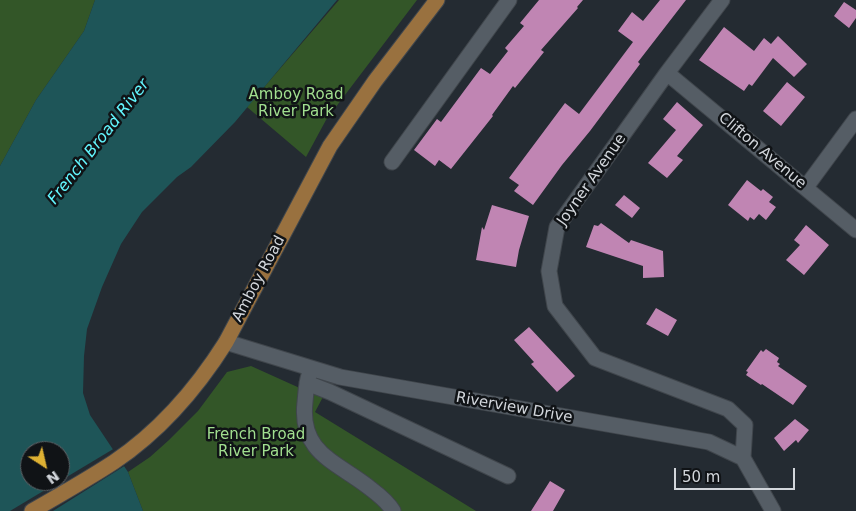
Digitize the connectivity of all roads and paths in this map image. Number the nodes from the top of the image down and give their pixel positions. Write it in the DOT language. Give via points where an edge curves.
graph roads {
  1 [pos="437,0"];
  2 [pos="509,0"];
  3 [pos="722,0"];
  4 [pos="667,73"];
  5 [pos="856,119"];
  6 [pos="392,162"];
  7 [pos="806,187"];
  8 [pos="856,230"];
  9 [pos="226,342"];
  10 [pos="309,376"];
  11 [pos="744,458"];
  12 [pos="508,476"];
  13 [pos="32,511"];
  14 [pos="393,511"];
  15 [pos="773,511"];
  1 -- 9 [label="main road, Amboy Road" via="330,146"];
  2 -- 6 [label="street"];
  3 -- 4 [label="street, Joyner Avenue"];
  4 -- 7 [label="street, Clifton Avenue"];
  4 -- 11 [label="street, Joyner Avenue" via="557,227 549,271 555,306 595,358 728,410 745,425"];
  5 -- 7 [label="street"];
  7 -- 8 [label="street, Clifton Avenue"];
  9 -- 10 [label="street, Riverview Drive"];
  9 -- 13 [label="main road, Amboy Road" via="207,371 159,425 106,467"];
  10 -- 11 [label="street, Riverview Drive" via="340,377 709,442"];
  10 -- 12 [label="street" via="330,392"];
  10 -- 14 [label="street" via="304,413 311,441 322,454 378,494"];
  11 -- 15 [label="street"];
}
